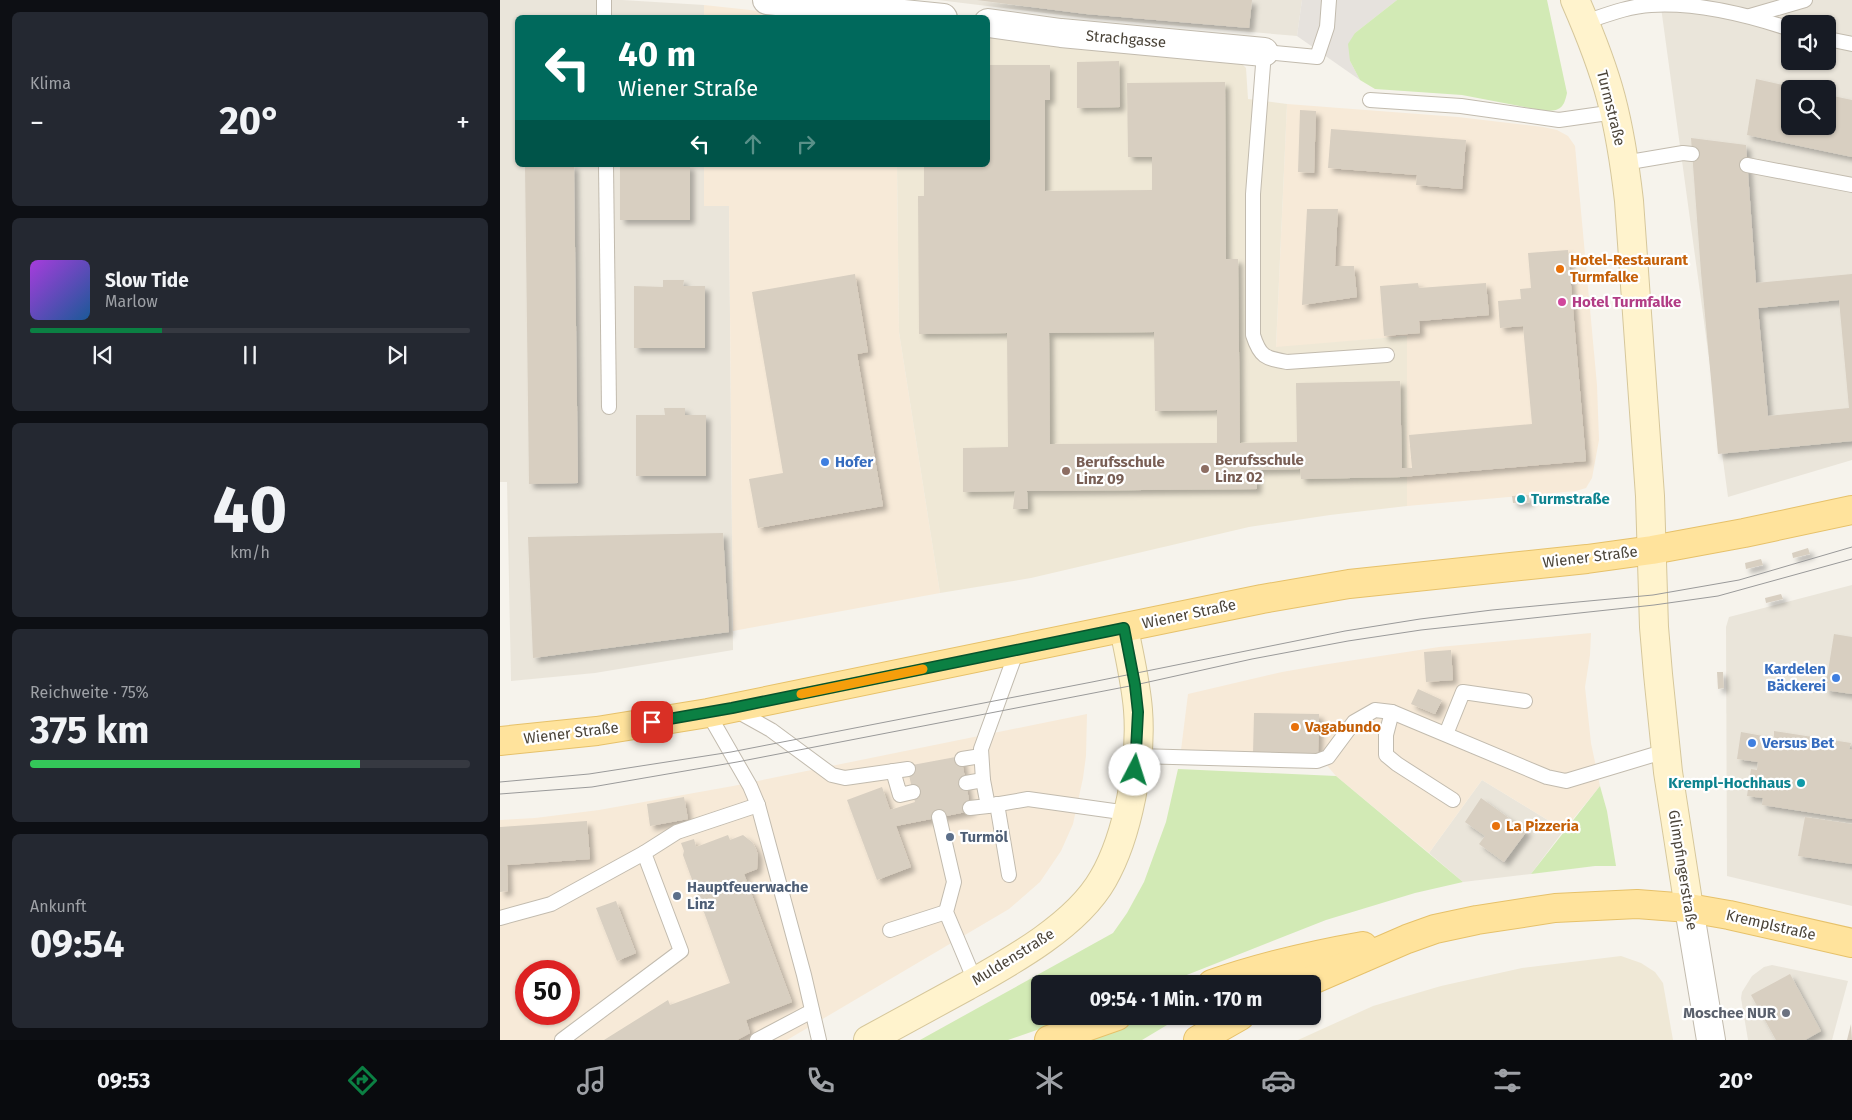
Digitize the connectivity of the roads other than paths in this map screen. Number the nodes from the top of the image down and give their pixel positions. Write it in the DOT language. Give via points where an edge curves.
graph roads {
  1 [pos="604,0"];
  2 [pos="767,0"];
  3 [pos="1329,0"];
  4 [pos="1805,0"];
  5 [pos="1580,11"];
  6 [pos="604,15"];
  7 [pos="914,15"];
  8 [pos="1750,16"];
  9 [pos="990,23"];
  10 [pos="1781,26"];
  11 [pos="1836,41"];
  12 [pos="1852,44"];
  13 [pos="1264,52"];
  14 [pos="1370,100"];
  15 [pos="1615,112"];
  16 [pos="1692,154"];
  17 [pos="1624,164"];
  18 [pos="1747,165"];
  19 [pos="606,167"];
  20 [pos="1852,184"];
  21 [pos="1387,355"];
  22 [pos="609,407"];
  23 [pos="1852,510"];
  24 [pos="1652,550"];
  25 [pos="1124,628"];
  26 [pos="1017,650"];
  27 [pos="1525,701"];
  28 [pos="720,711"];
  29 [pos="1392,712"];
  30 [pos="1446,734"];
  31 [pos="500,741"];
  32 [pos="1666,751"];
  33 [pos="981,752"];
  34 [pos="1137,756"];
  35 [pos="962,759"];
  36 [pos="908,769"];
  37 [pos="893,771"];
  38 [pos="983,780"];
  39 [pos="966,783"];
  40 [pos="905,798"];
  41 [pos="1453,800"];
  42 [pos="758,805"];
  43 [pos="992,805"];
  44 [pos="970,808"];
  45 [pos="1128,813"];
  46 [pos="939,817"];
  47 [pos="644,853"];
  48 [pos="1009,875"];
  49 [pos="1689,908"];
  50 [pos="946,912"];
  51 [pos="500,918"];
  52 [pos="890,930"];
  53 [pos="1406,939"];
  54 [pos="1852,943"];
  55 [pos="1238,975"];
  56 [pos="1321,976"];
  57 [pos="975,981"];
  58 [pos="812,1011"];
  59 [pos="1091,1025"];
  60 [pos="1224,1025"];
  61 [pos="562,1040"];
  62 [pos="757,1040"];
  63 [pos="819,1040"];
  64 [pos="868,1040"];
  65 [pos="1048,1040"];
  66 [pos="1198,1040"];
  67 [pos="1710,1040"];
  1 -- 6 [label="lane"];
  2 -- 7 [label="street"];
  3 -- 13 [label="lane" via="1327,27 1317,57"];
  4 -- 8 [label="lane"];
  5 -- 8 [label="lane" via="1620,11 1672,4"];
  5 -- 15 [label="main road, Turmstraße"];
  8 -- 10 [label="lane"];
  9 -- 13 [label="street, Strachgasse"];
  11 -- 12 [label="lane"];
  13 -- 21 [label="lane" via="1253,194 1253,335 1258,351 1271,359 1287,362"];
  14 -- 15 [label="lane" via="1461,106 1559,120"];
  15 -- 17 [label="main road, Turmstraße"];
  16 -- 17 [label="lane"];
  17 -- 24 [label="main road, Turmstraße"];
  18 -- 20 [label="lane"];
  19 -- 22 [label="lane"];
  23 -- 24 [label="main road, Wiener Straße"];
  24 -- 25 [label="main road, Wiener Straße" via="1349,584 1262,598"];
  24 -- 32 [label="main road, Glimpfingerstraße" via="1655,637"];
  25 -- 26 [label="main road, Wiener Straße"];
  25 -- 34 [label="main road, Muldenstraße" via="1138,712"];
  26 -- 28 [label="main road, Wiener Straße"];
  26 -- 33 [label="lane"];
  27 -- 30 [label="lane" via="1463,692"];
  28 -- 31 [label="main road, Wiener Straße" via="597,731"];
  28 -- 37 [label="lane" via="771,730 832,775 845,778"];
  28 -- 42 [label="lane"];
  29 -- 30 [label="lane"];
  29 -- 34 [label="lane" via="1375,710 1354,722 1328,757 1317,761"];
  29 -- 41 [label="lane" via="1386,735 1386,755"];
  30 -- 32 [label="lane" via="1547,777 1566,781"];
  32 -- 49 [label="main road, Glimpfingerstraße"];
  33 -- 35 [label="lane"];
  33 -- 38 [label="lane"];
  34 -- 45 [label="main road, Muldenstraße"];
  36 -- 37 [label="lane"];
  37 -- 40 [label="lane"];
  38 -- 39 [label="lane"];
  38 -- 43 [label="lane"];
  42 -- 47 [label="lane" via="677,832"];
  42 -- 58 [label="lane"];
  43 -- 44 [label="lane"];
  43 -- 45 [label="lane" via="1028,799"];
  43 -- 48 [label="lane"];
  45 -- 57 [label="main road, Muldenstraße" via="1103,880 1084,904 1056,931 1014,960"];
  46 -- 50 [label="lane" via="954,882"];
  47 -- 51 [label="lane" via="551,904"];
  47 -- 61 [label="lane" via="681,951"];
  49 -- 53 [label="main road, Kremplstraße" via="1637,904 1555,908 1477,920"];
  49 -- 54 [label="main road, Kremplstraße"];
  49 -- 67 [label="street, Glimpfingerstraße"];
  50 -- 52 [label="lane"];
  50 -- 57 [label="lane"];
  53 -- 55 [label="main road" via="1330,952"];
  53 -- 56 [label="main road"];
  57 -- 64 [label="main road, Muldenstraße"];
  58 -- 62 [label="lane"];
  58 -- 63 [label="lane"];
  59 -- 65 [label="main road"];
  60 -- 66 [label="main road"];
}
